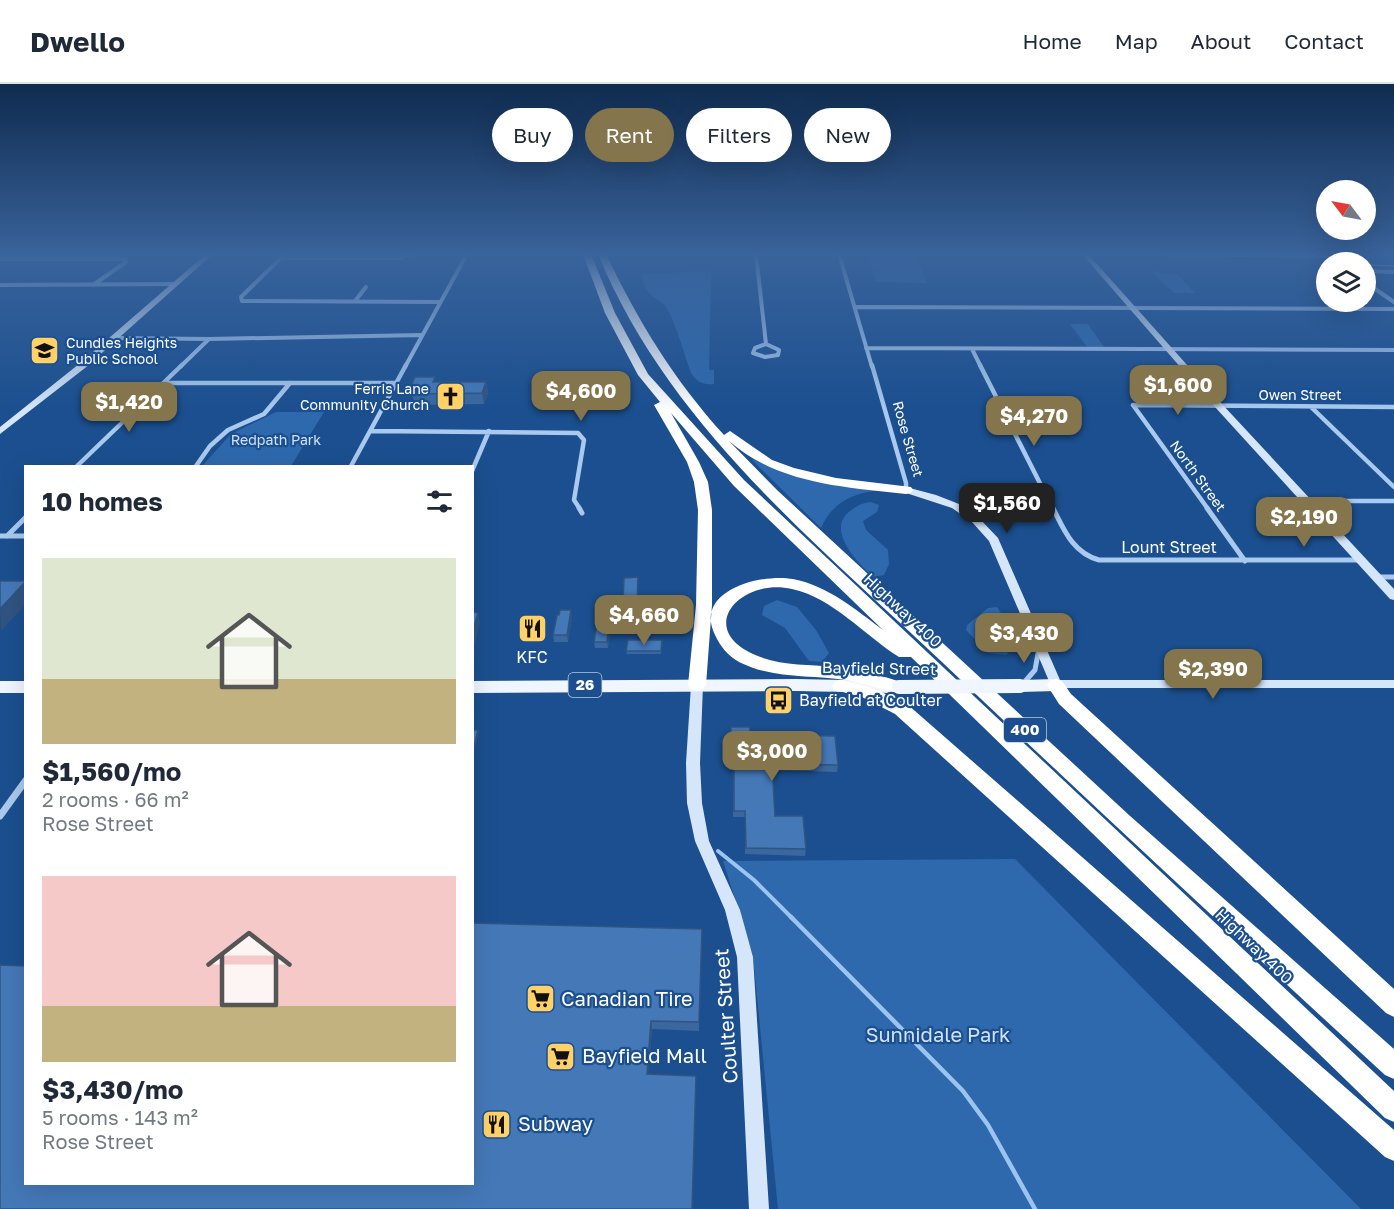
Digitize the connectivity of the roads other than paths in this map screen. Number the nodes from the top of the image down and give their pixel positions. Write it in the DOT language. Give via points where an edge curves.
graph roads {
  1 [pos="148,306"];
  2 [pos="437,306"];
  3 [pos="607,306"];
  4 [pos="628,306"];
  5 [pos="762,306"];
  6 [pos="856,307"];
  7 [pos="1135,308"];
  8 [pos="1394,309"];
  9 [pos="421,335"];
  10 [pos="114,338"];
  11 [pos="209,339"];
  12 [pos="766,344"];
  13 [pos="866,348"];
  14 [pos="972,349"];
  15 [pos="1170,350"];
  16 [pos="1394,350"];
  17 [pos="643,375"];
  18 [pos="671,379"];
  19 [pos="164,383"];
  20 [pos="290,383"];
  21 [pos="395,383"];
  22 [pos="1134,405"];
  23 [pos="1218,405"];
  24 [pos="1311,406"];
  25 [pos="1394,407"];
  26 [pos="0,431"];
  27 [pos="371,431"];
  28 [pos="489,431"];
  29 [pos="78,465"];
  30 [pos="197,465"];
  31 [pos="352,465"];
  32 [pos="474,466"];
  33 [pos="1394,487"];
  34 [pos="906,490"];
  35 [pos="1307,501"];
  36 [pos="1394,501"];
  37 [pos="582,513"];
  38 [pos="24,519"];
  39 [pos="3,536"];
  40 [pos="24,536"];
  41 [pos="1362,560"];
  42 [pos="1245,561"];
  43 [pos="1377,577"];
  44 [pos="1394,577"];
  45 [pos="1394,596"];
  46 [pos="1039,647"];
  47 [pos="932,666"];
  48 [pos="1394,684"];
  49 [pos="697,685"];
  50 [pos="841,686"];
  51 [pos="1020,686"];
  52 [pos="1056,686"];
  53 [pos="0,687"];
  54 [pos="24,687"];
  55 [pos="474,687"];
  56 [pos="899,687"];
  57 [pos="24,783"];
  58 [pos="0,816"];
  59 [pos="1394,1005"];
  60 [pos="1394,1066"];
  61 [pos="1394,1109"];
  62 [pos="1394,1148"];
  63 [pos="759,1209"];
  1 -- 10 [label="street"];
  2 -- 9 [label="street"];
  3 -- 17 [label="highway, Highway 400 / 400"];
  4 -- 18 [label="highway, Highway 400 / 400"];
  5 -- 12 [label="street"];
  6 -- 7 [label="street"];
  6 -- 13 [label="street, Rose Street"];
  7 -- 8 [label="street"];
  7 -- 15 [label="street"];
  9 -- 11 [label="street"];
  9 -- 21 [label="street"];
  10 -- 11 [label="street"];
  10 -- 26 [label="street"];
  11 -- 19 [label="street"];
  12 -- 12 [label="street" via="753,353 770,357 780,352"];
  13 -- 14 [label="street"];
  13 -- 34 [label="street, Rose Street"];
  14 -- 15 [label="street"];
  14 -- 42 [label="street, Lount Street" via="1065,532 1084,555 1099,560"];
  15 -- 16 [label="street"];
  15 -- 23 [label="street"];
  17 -- 47 [label="highway, Highway 400 / 400" via="739,483"];
  17 -- 49 [label="highway" via="701,482 705,510 704,605"];
  18 -- 34 [label="highway" via="691,393 734,439 760,460 815,477"];
  18 -- 60 [label="highway, Highway 400 / 400" via="772,494 1122,821"];
  19 -- 20 [label="street"];
  19 -- 29 [label="street"];
  20 -- 21 [label="street"];
  20 -- 30 [label="street" via="264,414 228,430"];
  21 -- 27 [label="street"];
  22 -- 23 [label="street, Owen Street"];
  22 -- 42 [label="street, North Street"];
  23 -- 24 [label="street, Owen Street"];
  23 -- 35 [label="street"];
  24 -- 25 [label="street, Owen Street"];
  24 -- 33 [label="street"];
  27 -- 28 [label="street"];
  27 -- 31 [label="street"];
  28 -- 32 [label="street"];
  28 -- 37 [label="street" via="569,431 582,435 574,500"];
  34 -- 46 [label="street, Rose Street" via="956,505 986,529"];
  35 -- 36 [label="street"];
  35 -- 41 [label="street"];
  38 -- 39 [label="street"];
  39 -- 40 [label="street"];
  41 -- 42 [label="street, Lount Street"];
  41 -- 43 [label="street"];
  43 -- 44 [label="street"];
  43 -- 45 [label="street"];
  46 -- 51 [label="street" via="1035,670"];
  46 -- 52 [label="street, Rose Street"];
  47 -- 56 [label="highway" via="902,652 830,598 808,588 760,585 733,595 720,611 722,637 746,658 786,668 847,674"];
  47 -- 61 [label="highway, Highway 400 / 400"];
  48 -- 52 [label="street, Bayfield Street"];
  49 -- 50 [label="main road, Bayfield Street / 26"];
  49 -- 55 [label="main road, Bayfield Street / 26"];
  49 -- 63 [label="street, Coulter Street" via="695,804 703,842 730,903 745,957"];
  50 -- 56 [label="main road, Bayfield Street / 26"];
  50 -- 62 [label="highway" via="867,692 901,709"];
  51 -- 52 [label="main road, Bayfield Street / 26"];
  51 -- 56 [label="main road, Bayfield Street / 26, bridge"];
  52 -- 59 [label="highway" via="1065,699"];
  53 -- 54 [label="main road"];
  57 -- 58 [label="street"];
}
